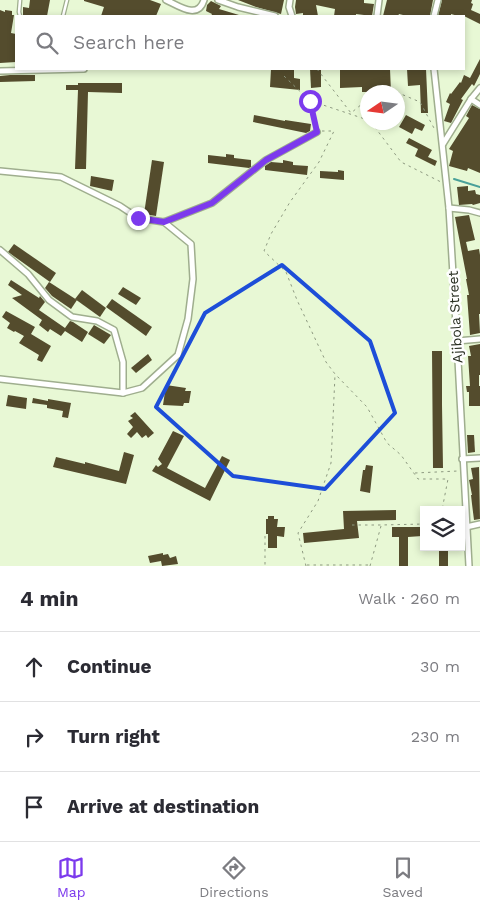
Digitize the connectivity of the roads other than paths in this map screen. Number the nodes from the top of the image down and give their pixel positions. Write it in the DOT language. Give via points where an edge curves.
graph roads {
  1 [pos="20,0"];
  2 [pos="67,0"];
  3 [pos="166,0"];
  4 [pos="204,0"];
  5 [pos="218,0"];
  6 [pos="290,0"];
  7 [pos="379,0"];
  8 [pos="438,0"];
  9 [pos="20,15"];
  10 [pos="63,15"];
  11 [pos="271,15"];
  12 [pos="292,15"];
  13 [pos="377,15"];
  14 [pos="434,15"];
  15 [pos="56,70"];
  16 [pos="434,70"];
  17 [pos="0,72"];
  18 [pos="480,88"];
  19 [pos="472,99"];
  20 [pos="480,105"];
  21 [pos="317,132"];
  22 [pos="442,144"];
  23 [pos="0,171"];
  24 [pos="449,208"];
  25 [pos="480,213"];
  26 [pos="164,222"];
  27 [pos="0,250"];
  28 [pos="480,339"];
  29 [pos="457,342"];
  30 [pos="0,379"];
  31 [pos="123,393"];
  32 [pos="480,458"];
  33 [pos="462,459"];
  34 [pos="480,524"];
  35 [pos="466,527"];
  36 [pos="468,566"];
  1 -- 9 [label="lane"];
  2 -- 10 [label="lane"];
  3 -- 4 [label="street" via="193,11 199,10"];
  5 -- 11 [label="street"];
  6 -- 12 [label="street"];
  7 -- 13 [label="street"];
  8 -- 14 [label="street"];
  15 -- 17 [label="street"];
  16 -- 22 [label="street, Ajibola Street"];
  18 -- 19 [label="street"];
  19 -- 20 [label="street"];
  19 -- 22 [label="street"];
  21 -- 26 [label="street" via="266,160 212,203"];
  22 -- 24 [label="street, Ajibola Street"];
  23 -- 26 [label="street" via="61,177 138,218"];
  24 -- 25 [label="street"];
  24 -- 29 [label="street, Ajibola Street"];
  26 -- 31 [label="street" via="190,244 193,279 188,320 178,355 142,388"];
  27 -- 31 [label="street" via="28,274 49,300 72,317 97,321 114,330 123,362"];
  28 -- 29 [label="street"];
  29 -- 33 [label="street, Ajibola Street"];
  30 -- 31 [label="street"];
  32 -- 33 [label="street"];
  33 -- 35 [label="street, Ajibola Street"];
  34 -- 35 [label="street"];
  35 -- 36 [label="street, Ajibola Street"];
}
